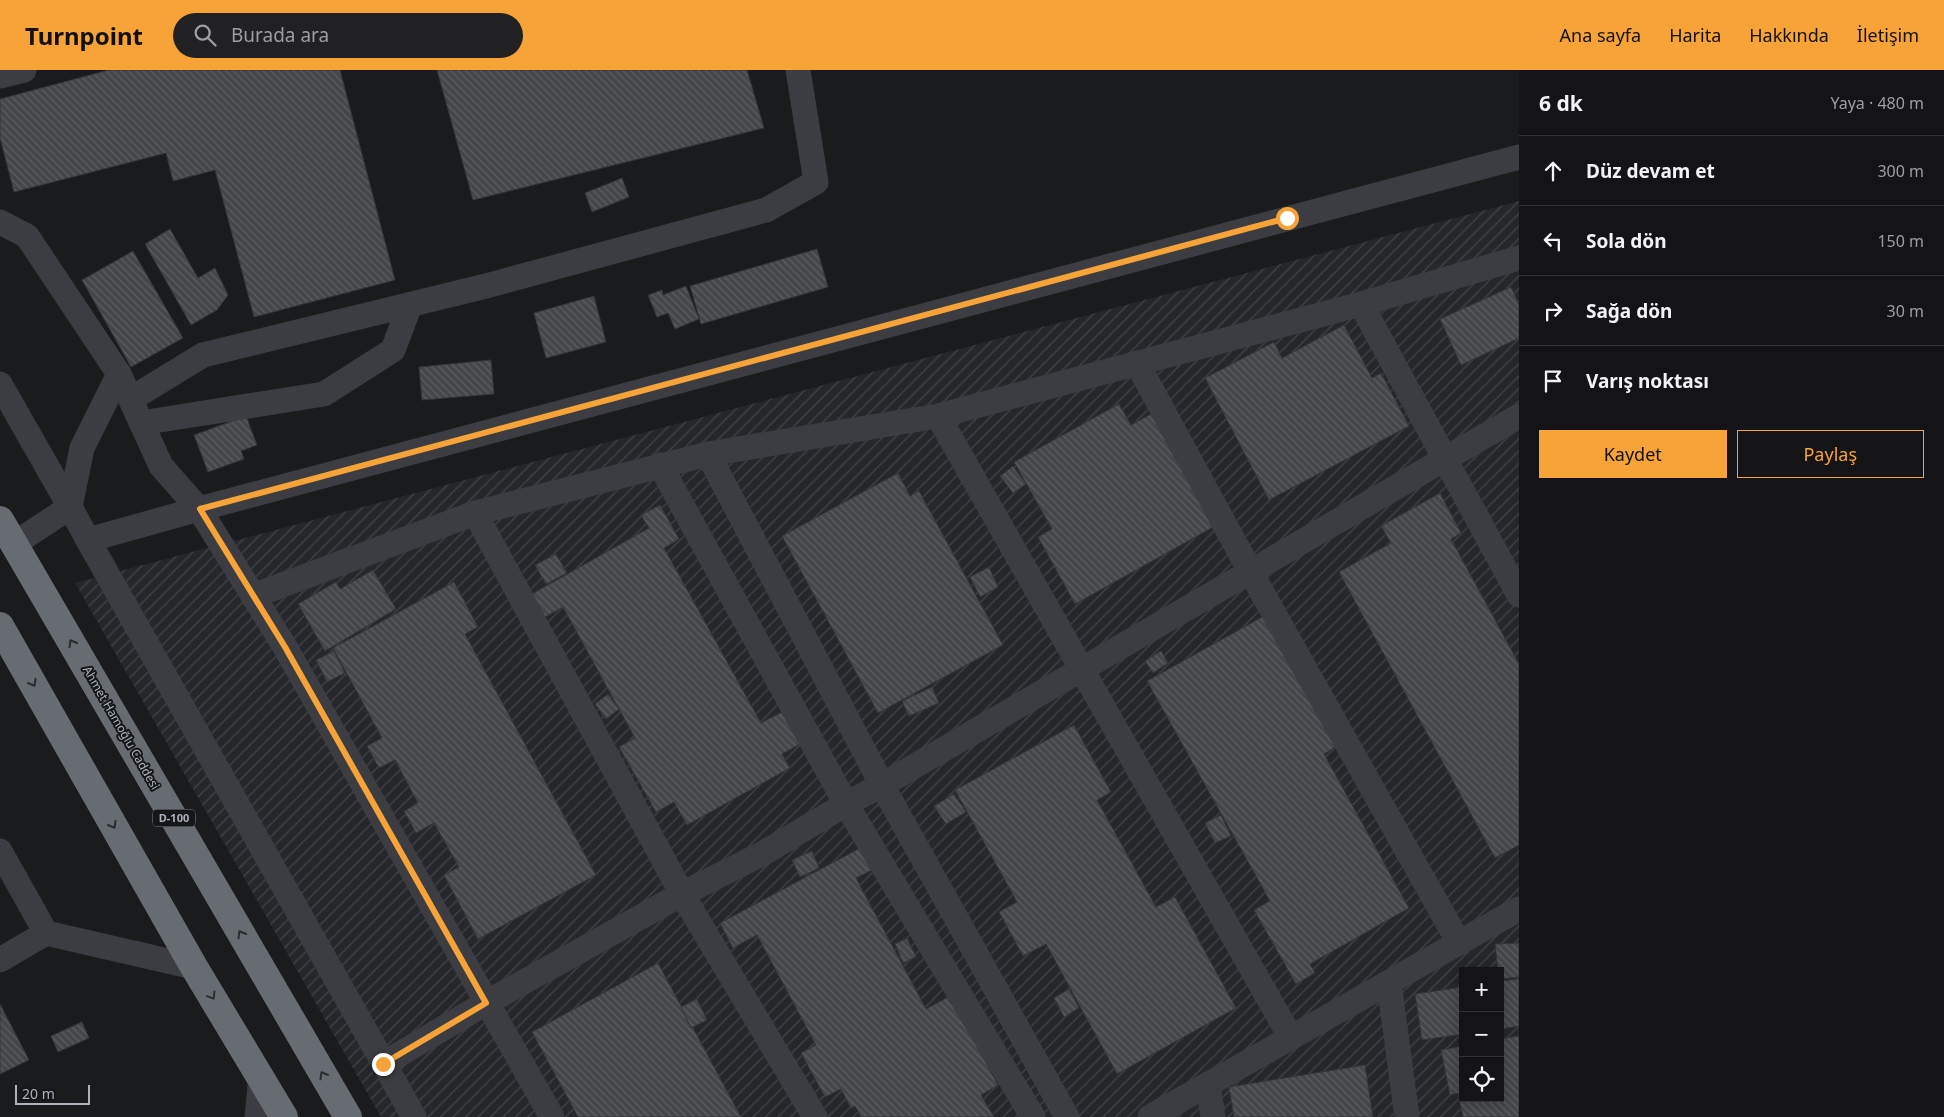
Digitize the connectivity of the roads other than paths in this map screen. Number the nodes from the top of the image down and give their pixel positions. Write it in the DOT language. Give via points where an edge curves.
graph roads {
  1 [pos="24,70"];
  2 [pos="798,70"];
  3 [pos="0,76"];
  4 [pos="1519,157"];
  5 [pos="0,222"];
  6 [pos="1519,258"];
  7 [pos="1361,304"];
  8 [pos="410,305"];
  9 [pos="1137,363"];
  10 [pos="119,374"];
  11 [pos="0,384"];
  12 [pos="131,400"];
  13 [pos="938,416"];
  14 [pos="1519,416"];
  15 [pos="141,423"];
  16 [pos="708,454"];
  17 [pos="1445,458"];
  18 [pos="660,465"];
  19 [pos="70,507"];
  20 [pos="200,509"];
  21 [pos="476,513"];
  22 [pos="0,520"];
  23 [pos="88,540"];
  24 [pos="14,544"];
  25 [pos="1250,572"];
  26 [pos="253,596"];
  27 [pos="1519,596"];
  28 [pos="0,626"];
  29 [pos="1082,669"];
  30 [pos="882,784"];
  31 [pos="846,804"];
  32 [pos="0,851"];
  33 [pos="682,894"];
  34 [pos="1519,909"];
  35 [pos="46,933"];
  36 [pos="1459,943"];
  37 [pos="0,960"];
  38 [pos="194,967"];
  39 [pos="1388,983"];
  40 [pos="486,1003"];
  41 [pos="1291,1038"];
  42 [pos="383,1064"];
  43 [pos="261,1076"];
  44 [pos="1208,1084"];
  45 [pos="257,1117"];
  46 [pos="284,1117"];
  47 [pos="348,1117"];
  48 [pos="414,1117"];
  49 [pos="552,1117"];
  50 [pos="814,1117"];
  51 [pos="1033,1117"];
  52 [pos="1067,1117"];
  53 [pos="1150,1117"];
  54 [pos="1213,1117"];
  55 [pos="1407,1117"];
  1 -- 3 [label="street"];
  2 -- 8 [label="street" via="816,182 766,210"];
  4 -- 20 [label="street"];
  5 -- 10 [label="street" via="27,236"];
  6 -- 7 [label="street"];
  7 -- 9 [label="street"];
  7 -- 17 [label="street"];
  8 -- 12 [label="street" via="203,355"];
  8 -- 15 [label="street" via="393,350 324,394"];
  9 -- 13 [label="street"];
  9 -- 25 [label="street"];
  10 -- 12 [label="street"];
  10 -- 19 [label="street" via="82,448"];
  11 -- 19 [label="street"];
  12 -- 15 [label="street"];
  13 -- 16 [label="street"];
  13 -- 29 [label="street"];
  14 -- 17 [label="street"];
  15 -- 20 [label="street" via="161,466"];
  16 -- 18 [label="street"];
  16 -- 30 [label="street"];
  17 -- 25 [label="street"];
  17 -- 27 [label="street"];
  18 -- 21 [label="street"];
  18 -- 31 [label="street"];
  19 -- 23 [label="street"];
  19 -- 24 [label="street"];
  20 -- 23 [label="street"];
  20 -- 26 [label="street"];
  21 -- 26 [label="street"];
  21 -- 33 [label="street"];
  22 -- 24 [label="highway, Ahmet Hamoğlu Caddesi / D-100"];
  23 -- 42 [label="street"];
  47 -- 24 [label="highway, Ahmet Hamoğlu Caddesi / D-100, one-way"];
  25 -- 29 [label="street"];
  25 -- 36 [label="street"];
  26 -- 40 [label="street"];
  28 -- 38 [label="highway, one-way"];
  29 -- 30 [label="street"];
  29 -- 41 [label="street"];
  30 -- 31 [label="street"];
  30 -- 52 [label="street"];
  31 -- 33 [label="street" via="762,854"];
  31 -- 51 [label="street"];
  32 -- 35 [label="street"];
  33 -- 40 [label="street"];
  33 -- 50 [label="street"];
  34 -- 36 [label="street"];
  35 -- 37 [label="street"];
  35 -- 38 [label="street"];
  36 -- 39 [label="street"];
  38 -- 43 [label="highway, one-way"];
  39 -- 41 [label="street"];
  39 -- 55 [label="street"];
  40 -- 42 [label="street"];
  40 -- 49 [label="street"];
  41 -- 44 [label="street"];
  42 -- 48 [label="street"];
  43 -- 45 [label="street"];
  43 -- 46 [label="highway"];
  44 -- 53 [label="street"];
  44 -- 54 [label="street"];
}
